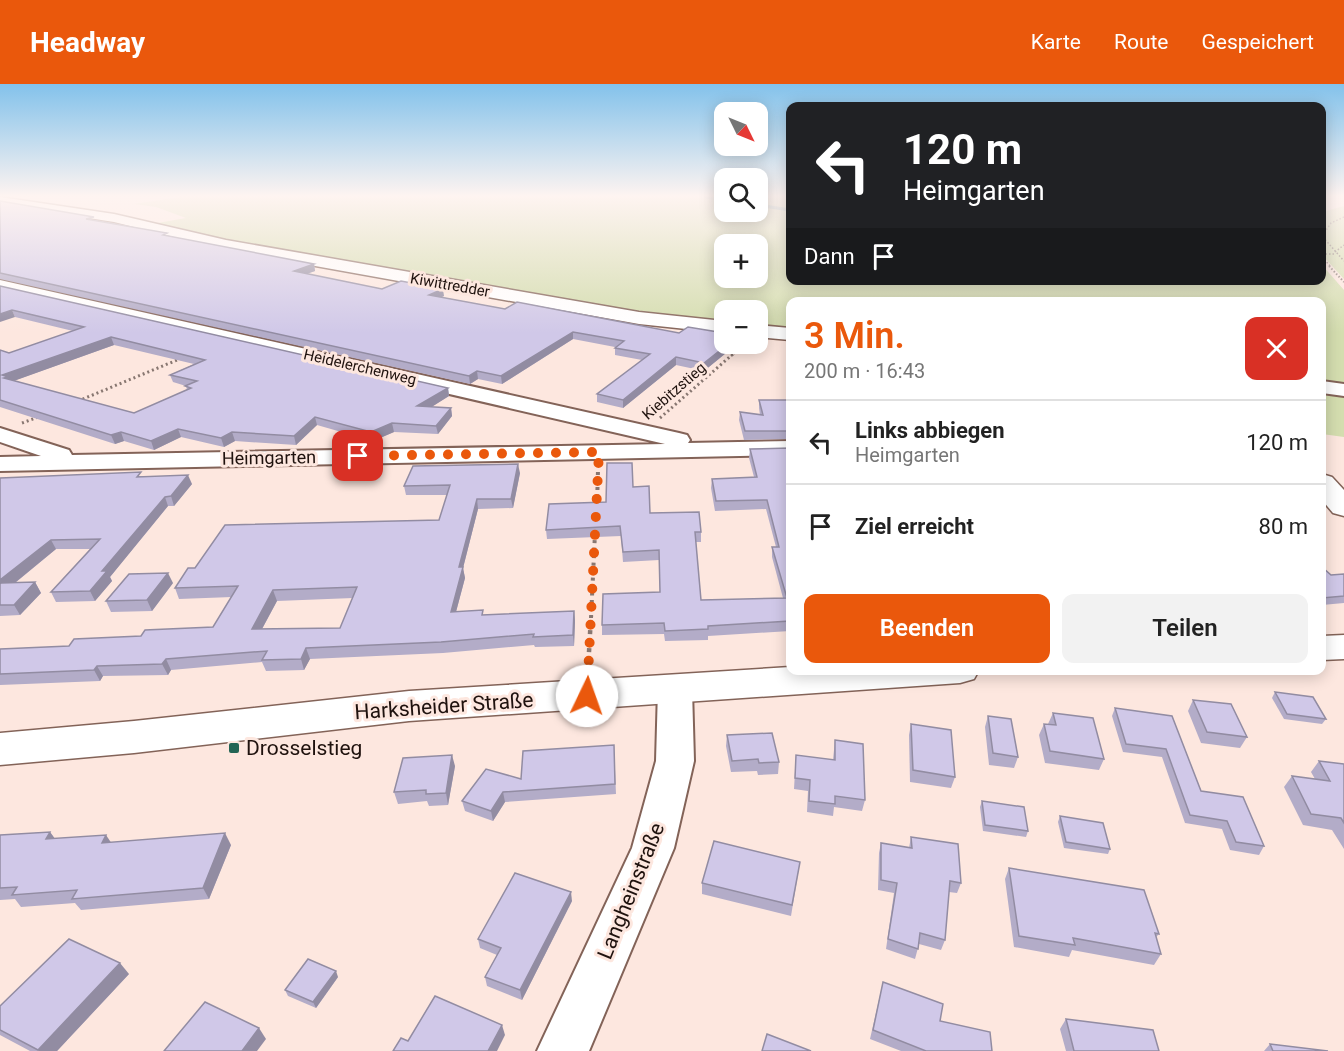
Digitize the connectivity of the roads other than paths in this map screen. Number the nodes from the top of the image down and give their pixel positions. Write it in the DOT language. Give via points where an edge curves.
graph roads {
  1 [pos="214,242"];
  2 [pos="0,285"];
  3 [pos="714,326"];
  4 [pos="768,332"];
  5 [pos="786,334"];
  6 [pos="1326,388"];
  7 [pos="1344,390"];
  8 [pos="1,436"];
  9 [pos="786,448"];
  10 [pos="720,449"];
  11 [pos="83,462"];
  12 [pos="0,464"];
  13 [pos="1326,487"];
  14 [pos="1344,507"];
  15 [pos="1344,647"];
  16 [pos="1326,648"];
  17 [pos="885,675"];
  18 [pos="675,689"];
  19 [pos="0,749"];
  20 [pos="563,1051"];
  1 -- 3 [label="street, Kiwittredder" via="615,314"];
  2 -- 10 [label="street, Heidelerchenweg"];
  4 -- 5 [label="street"];
  6 -- 7 [label="street"];
  8 -- 11 [label="street"];
  9 -- 10 [label="street, Heimgarten"];
  10 -- 11 [label="street, Heimgarten"];
  11 -- 12 [label="street, Heimgarten"];
  13 -- 14 [label="street"];
  15 -- 16 [label="street"];
  17 -- 18 [label="street, Harksheider Straße"];
  18 -- 19 [label="street, Harksheider Straße" via="409,706"];
  18 -- 20 [label="street, Langheinstraße" via="675,761 653,848"];
}
